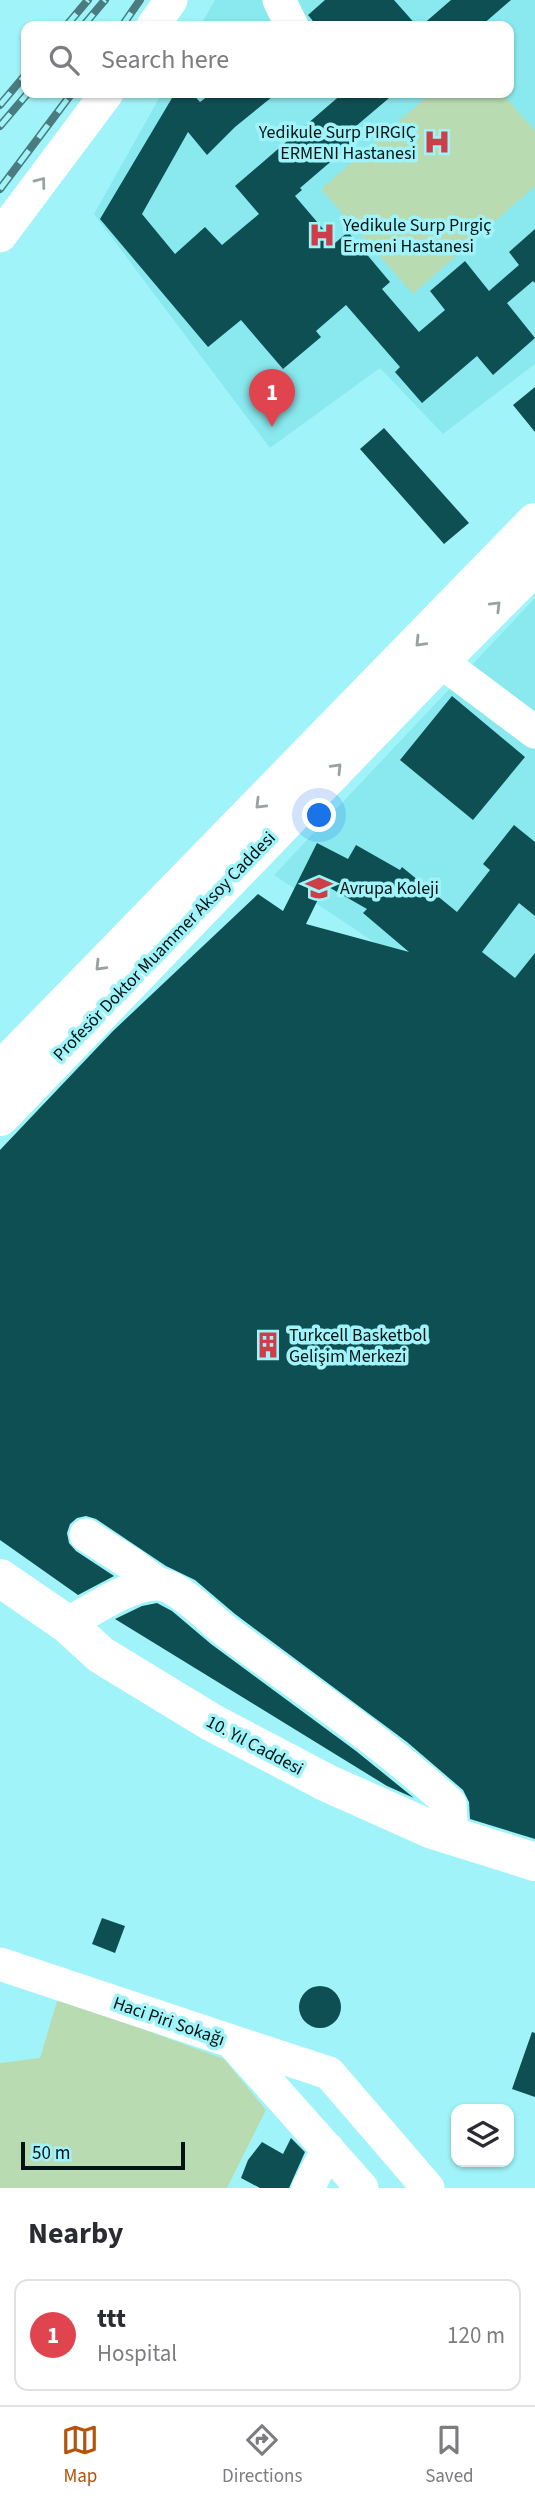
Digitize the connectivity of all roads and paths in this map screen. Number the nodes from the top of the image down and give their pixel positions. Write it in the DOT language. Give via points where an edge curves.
graph roads {
  1 [pos="171,0"];
  2 [pos="279,0"];
  3 [pos="156,21"];
  4 [pos="290,21"];
  5 [pos="103,98"];
  6 [pos="0,236"];
  7 [pos="535,522"];
  8 [pos="535,566"];
  9 [pos="440,661"];
  10 [pos="535,732"];
  11 [pos="0,1071"];
  12 [pos="0,1117"];
  13 [pos="86,1535"];
  14 [pos="0,1578"];
  15 [pos="158,1584"];
  16 [pos="0,1607"];
  17 [pos="67,1624"];
  18 [pos="452,1836"];
  19 [pos="535,1862"];
  20 [pos="535,1888"];
  21 [pos="0,1964"];
  22 [pos="231,2041"];
  23 [pos="328,2149"];
  24 [pos="308,2188"];
  25 [pos="362,2188"];
  26 [pos="428,2188"];
  1 -- 3 [label="street"];
  2 -- 4 [label="street"];
  6 -- 5 [label="street, one-way"];
  7 -- 11 [label="main road, Profesör Doktor Muammer Aksoy Caddesi, one-way"];
  9 -- 8 [label="main road, Profesör Doktor Muammer Aksoy Caddesi, one-way"];
  9 -- 10 [label="street"];
  12 -- 9 [label="main road, Profesör Doktor Muammer Aksoy Caddesi, one-way"];
  13 -- 15 [label="street"];
  14 -- 17 [label="main road, 10. Yıl Caddesi"];
  15 -- 17 [label="street" via="135,1588"];
  15 -- 18 [label="street" via="173,1588 405,1763 450,1804"];
  16 -- 20 [label="main road, 10. Yıl Caddesi" via="104,1684 229,1760 400,1840"];
  17 -- 18 [label="main road, 10. Yıl Caddesi" via="101,1655 211,1722 327,1783"];
  18 -- 19 [label="main road, 10. Yıl Caddesi"];
  21 -- 22 [label="street, Haci Piri Sokağı"];
  22 -- 23 [label="street, Haci Piri Sokağı"];
  22 -- 26 [label="street" via="329,2073"];
  23 -- 24 [label="street"];
  23 -- 25 [label="street, Haci Piri Sokağı"];
}
